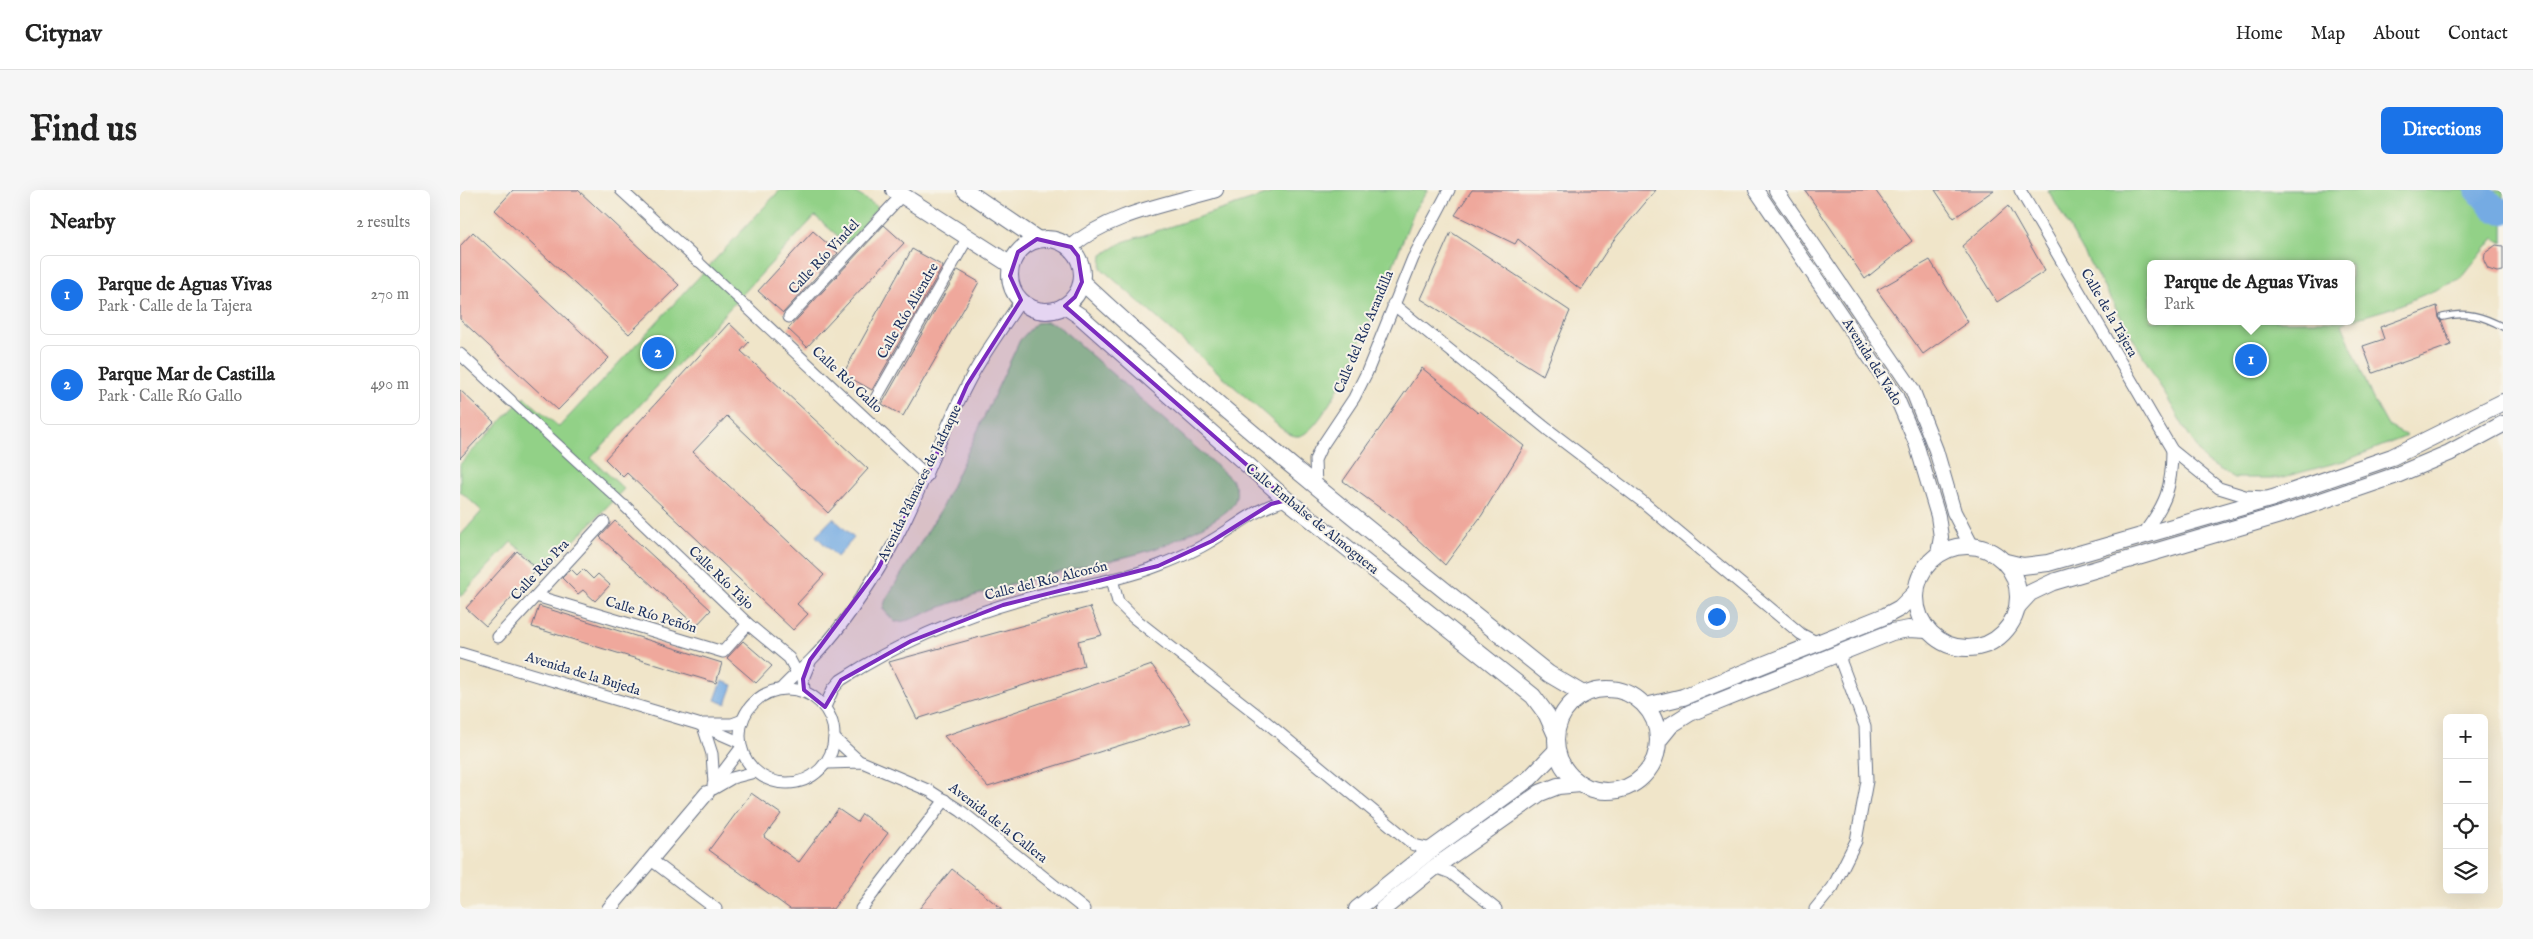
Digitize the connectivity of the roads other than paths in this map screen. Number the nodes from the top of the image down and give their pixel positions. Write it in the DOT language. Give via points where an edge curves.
graph roads {
  1 [pos="621,190"];
  2 [pos="964,190"];
  3 [pos="1216,190"];
  4 [pos="1449,190"];
  5 [pos="1756,190"];
  6 [pos="1776,190"];
  7 [pos="2020,190"];
  8 [pos="897,193"];
  9 [pos="968,237"];
  10 [pos="1037,239"];
  11 [pos="1071,247"];
  12 [pos="698,261"];
  13 [pos="1011,266"];
  14 [pos="1082,282"];
  15 [pos="1021,300"];
  16 [pos="1393,304"];
  17 [pos="746,306"];
  18 [pos="1065,306"];
  19 [pos="789,317"];
  20 [pos="2443,318"];
  21 [pos="2503,327"];
  22 [pos="460,354"];
  23 [pos="875,400"];
  24 [pos="511,401"];
  25 [pos="2503,402"];
  26 [pos="2503,424"];
  27 [pos="2172,450"];
  28 [pos="927,476"];
  29 [pos="1316,487"];
  30 [pos="2273,498"];
  31 [pos="1287,500"];
  32 [pos="625,506"];
  33 [pos="604,522"];
  34 [pos="2143,534"];
  35 [pos="1971,545"];
  36 [pos="1938,554"];
  37 [pos="2006,562"];
  38 [pos="1112,579"];
  39 [pos="1915,593"];
  40 [pos="536,596"];
  41 [pos="2018,606"];
  42 [pos="748,624"];
  43 [pos="1927,630"];
  44 [pos="498,637"];
  45 [pos="1818,643"];
  46 [pos="1841,651"];
  47 [pos="460,653"];
  48 [pos="810,660"];
  49 [pos="796,671"];
  50 [pos="781,689"];
  51 [pos="804,690"];
  52 [pos="1583,694"];
  53 [pos="1646,706"];
  54 [pos="825,708"];
  55 [pos="743,720"];
  56 [pos="701,725"];
  57 [pos="1555,733"];
  58 [pos="835,740"];
  59 [pos="1658,741"];
  60 [pos="740,745"];
  61 [pos="1556,750"];
  62 [pos="858,761"];
  63 [pos="828,762"];
  64 [pos="755,772"];
  65 [pos="1581,784"];
  66 [pos="711,788"];
  67 [pos="945,800"];
  68 [pos="1432,849"];
  69 [pos="650,859"];
  70 [pos="1435,867"];
  71 [pos="609,909"];
  72 [pos="716,909"];
  73 [pos="861,909"];
  74 [pos="1084,909"];
  75 [pos="1357,909"];
  76 [pos="1383,909"];
  77 [pos="1496,909"];
  78 [pos="1815,909"];
  1 -- 12 [label="street"];
  2 -- 10 [label="main road"];
  3 -- 11 [label="street" via="1106,223"];
  4 -- 16 [label="street, Calle del Río Arandilla" via="1425,232"];
  5 -- 36 [label="street, Avenida del Vado" via="1896,396 1916,443 1938,516 1941,537"];
  6 -- 35 [label="street, Avenida del Vado" via="1912,389 1936,450 1954,512"];
  7 -- 27 [label="street, Calle de la Tajera"];
  8 -- 9 [label="main road"];
  8 -- 19 [label="street, Calle Río Vindel"];
  9 -- 13 [label="main road"];
  9 -- 23 [label="street, Calle Río Aliendre"];
  10 -- 11 [label="main road"];
  10 -- 13 [label="main road" via="1018,252"];
  11 -- 14 [label="main road" via="1082,268"];
  12 -- 17 [label="street"];
  13 -- 15 [label="main road" via="1013,288"];
  14 -- 18 [label="main road" via="1076,297"];
  14 -- 29 [label="main road, Calle Embalse de Almoguera"];
  15 -- 18 [label="main road" via="1033,308 1051,310"];
  15 -- 28 [label="street, Avenida Pálmaces de Jadraque" via="987,348 967,385"];
  16 -- 29 [label="street, Calle del Río Arandilla" via="1362,381 1315,460"];
  16 -- 45 [label="street" via="1643,502 1801,634"];
  17 -- 28 [label="street, Calle Río Gallo"];
  18 -- 31 [label="main road, Calle Embalse de Almoguera"];
  20 -- 21 [label="lane" via="2460,313 2489,319"];
  22 -- 24 [label="street"];
  24 -- 32 [label="street"];
  25 -- 30 [label="main road" via="2392,457"];
  26 -- 41 [label="main road" via="2449,453 2397,475 2283,514 2053,582 2030,593"];
  27 -- 30 [label="street, Calle de la Tajera" via="2219,488 2245,496"];
  27 -- 34 [label="street" via="2168,495"];
  28 -- 48 [label="street, Avenida Pálmaces de Jadraque" via="878,569"];
  29 -- 52 [label="main road, Calle Embalse de Almoguera" via="1549,674"];
  30 -- 34 [label="main road"];
  31 -- 38 [label="street, Calle del Río Alcorón" via="1251,514 1212,541 1182,556"];
  31 -- 57 [label="main road, Calle Embalse de Almoguera" via="1533,696"];
  32 -- 42 [label="street, Calle Río Tajo"];
  33 -- 40 [label="street, Calle Río Pra"];
  34 -- 37 [label="main road" via="2048,563 2023,566"];
  35 -- 36 [label="main road" via="1953,547"];
  35 -- 37 [label="main road" via="1996,554"];
  36 -- 39 [label="main road" via="1926,565"];
  37 -- 41 [label="main road" via="2014,575"];
  38 -- 54 [label="street, Calle del Río Alcorón" via="1003,605 911,641 841,680"];
  38 -- 68 [label="street" via="1118,602 1134,618 1414,845"];
  39 -- 43 [label="main road" via="1918,612"];
  39 -- 45 [label="main road" via="1892,612"];
  40 -- 42 [label="street, Calle Río Peñón" via="723,652"];
  40 -- 44 [label="street, Calle Río Pra"];
  41 -- 43 [label="main road" via="2012,624 2000,637 1980,647 1952,646"];
  42 -- 49 [label="street, Calle Río Tajo" via="789,658"];
  43 -- 46 [label="main road" via="1892,632"];
  45 -- 53 [label="main road" via="1683,697"];
  46 -- 59 [label="main road" via="1690,713 1670,725"];
  46 -- 78 [label="street" via="1841,662 1865,726 1867,781 1856,841 1833,886"];
  47 -- 56 [label="street, Avenida de la Bujeda"];
  48 -- 49 [label="street, Avenida Pálmaces de Jadraque"];
  48 -- 51 [label="street, Avenida Pálmaces de Jadraque" via="803,679"];
  49 -- 50 [label="street, Avenida Pálmaces de Jadraque"];
  50 -- 51 [label="street"];
  50 -- 55 [label="street" via="759,699"];
  51 -- 54 [label="street"];
  52 -- 53 [label="main road" via="1596,689 1623,691"];
  52 -- 57 [label="main road" via="1565,710"];
  53 -- 59 [label="main road" via="1653,716"];
  54 -- 58 [label="street"];
  55 -- 56 [label="street, Avenida de la Bujeda" via="732,724"];
  55 -- 60 [label="street"];
  56 -- 60 [label="street, Avenida de la Bujeda"];
  56 -- 66 [label="street" via="712,754"];
  57 -- 61 [label="main road"];
  58 -- 62 [label="street, Avenida de la Callera"];
  58 -- 63 [label="street"];
  59 -- 65 [label="main road" via="1657,752 1648,771 1632,784 1614,791 1594,790"];
  60 -- 64 [label="street"];
  60 -- 66 [label="street"];
  61 -- 65 [label="main road" via="1561,764"];
  61 -- 68 [label="main road" via="1530,778"];
  62 -- 63 [label="street, Avenida de la Callera"];
  62 -- 67 [label="street, Avenida de la Callera" via="894,774"];
  63 -- 64 [label="street" via="806,779 791,784 777,783"];
  64 -- 66 [label="street"];
  65 -- 70 [label="main road" via="1540,792"];
  66 -- 69 [label="street"];
  67 -- 73 [label="street"];
  67 -- 74 [label="street, Avenida de la Callera"];
  68 -- 75 [label="main road"];
  69 -- 71 [label="street"];
  69 -- 72 [label="street"];
  70 -- 76 [label="main road"];
  70 -- 77 [label="street" via="1451,873"];
}
